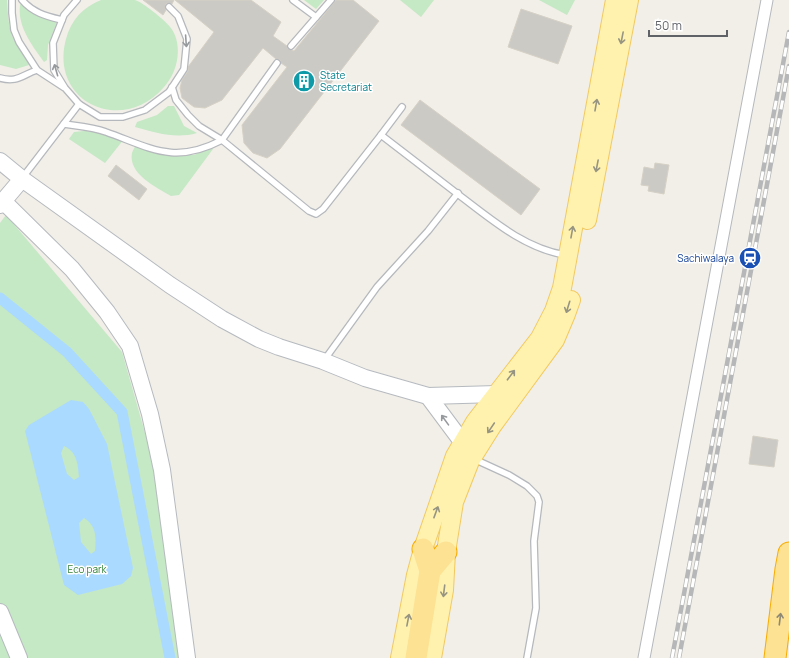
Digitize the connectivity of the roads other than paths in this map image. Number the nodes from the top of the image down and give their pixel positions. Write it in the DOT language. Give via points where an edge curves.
graph roads {
  1 [pos="12,0"];
  2 [pos="22,0"];
  3 [pos="76,0"];
  4 [pos="293,0"];
  5 [pos="330,0"];
  6 [pos="615,0"];
  7 [pos="629,0"];
  8 [pos="767,0"];
  9 [pos="169,8"];
  10 [pos="316,17"];
  11 [pos="62,20"];
  12 [pos="291,46"];
  13 [pos="277,63"];
  14 [pos="37,70"];
  15 [pos="0,78"];
  16 [pos="172,87"];
  17 [pos="65,88"];
  18 [pos="79,104"];
  19 [pos="402,107"];
  20 [pos="64,124"];
  21 [pos="381,135"];
  22 [pos="222,140"];
  23 [pos="0,160"];
  24 [pos="22,179"];
  25 [pos="458,193"];
  26 [pos="2,203"];
  27 [pos="568,256"];
  28 [pos="323,361"];
  29 [pos="497,394"];
  30 [pos="428,396"];
  31 [pos="467,451"];
  32 [pos="423,549"];
  33 [pos="446,552"];
  34 [pos="789,553"];
  35 [pos="430,577"];
  36 [pos="0,612"];
  37 [pos="19,658"];
  38 [pos="187,658"];
  39 [pos="400,658"];
  40 [pos="416,658"];
  41 [pos="432,658"];
  42 [pos="527,658"];
  43 [pos="644,658"];
  44 [pos="775,658"];
  1 -- 14 [label="lane" via="14,30"];
  2 -- 11 [label="lane" via="29,8 42,15"];
  3 -- 11 [label="lane"];
  4 -- 10 [label="lane"];
  5 -- 10 [label="lane"];
  27 -- 6 [label="main road, one-way"];
  7 -- 31 [label="main road, one-way" via="574,290 566,314 555,340 492,426"];
  8 -- 43 [label="street"];
  9 -- 16 [label="lane, one-way" via="178,16 188,39 184,69"];
  10 -- 12 [label="lane"];
  17 -- 11 [label="lane, one-way" via="54,70 54,43"];
  13 -- 22 [label="lane"];
  14 -- 15 [label="lane" via="17,79"];
  14 -- 17 [label="lane"];
  16 -- 18 [label="lane" via="145,110 123,117 100,117"];
  16 -- 22 [label="lane" via="176,100 188,115 199,126"];
  17 -- 18 [label="lane"];
  18 -- 20 [label="lane"];
  19 -- 21 [label="lane"];
  20 -- 22 [label="lane" via="105,132 152,150 174,153 208,147"];
  20 -- 24 [label="lane"];
  21 -- 22 [label="lane" via="337,193 316,214"];
  21 -- 25 [label="lane"];
  23 -- 24 [label="street"];
  24 -- 26 [label="street"];
  24 -- 28 [label="street" via="222,319 259,339"];
  25 -- 27 [label="lane" via="521,240 551,253"];
  25 -- 28 [label="lane" via="377,287"];
  26 -- 38 [label="street" via="72,269 107,312 130,346 150,414 162,470"];
  29 -- 27 [label="main road, one-way" via="540,338 554,311 562,288"];
  28 -- 30 [label="street" via="365,378"];
  29 -- 30 [label="street"];
  29 -- 31 [label="main road" via="475,422"];
  31 -- 30 [label="street, one-way"];
  32 -- 31 [label="main road, one-way" via="455,456"];
  31 -- 33 [label="main road" via="454,502"];
  31 -- 42 [label="lane" via="527,486 539,502 534,541 536,608"];
  32 -- 35 [label="highway"];
  39 -- 32 [label="main road, one-way"];
  33 -- 35 [label="highway"];
  33 -- 41 [label="main road, one-way" via="444,590"];
  44 -- 34 [label="highway, one-way"];
  35 -- 40 [label="highway"];
  36 -- 37 [label="street"];
}
